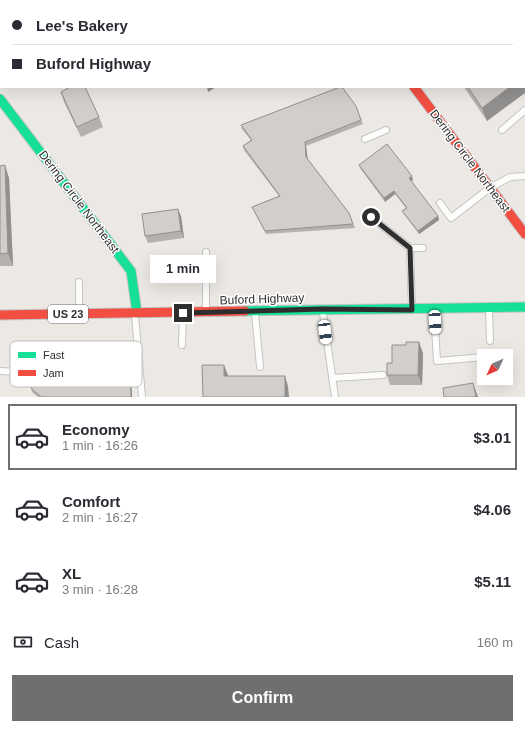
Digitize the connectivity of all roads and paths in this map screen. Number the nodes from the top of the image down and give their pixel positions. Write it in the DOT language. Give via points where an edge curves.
graph roads {
  1 [pos="415,88"];
  2 [pos="0,99"];
  3 [pos="525,110"];
  4 [pos="386,130"];
  5 [pos="502,130"];
  6 [pos="366,139"];
  7 [pos="525,176"];
  8 [pos="490,188"];
  9 [pos="440,203"];
  10 [pos="371,217"];
  11 [pos="525,234"];
  12 [pos="410,248"];
  13 [pos="423,248"];
  14 [pos="206,252"];
  15 [pos="79,282"];
  16 [pos="488,306"];
  17 [pos="525,307"];
  18 [pos="323,309"];
  19 [pos="434,309"];
  20 [pos="412,310"];
  21 [pos="206,312"];
  22 [pos="255,312"];
  23 [pos="136,313"];
  24 [pos="183,313"];
  25 [pos="79,314"];
  26 [pos="0,315"];
  27 [pos="138,341"];
  28 [pos="490,341"];
  29 [pos="182,345"];
  30 [pos="477,358"];
  31 [pos="260,367"];
  32 [pos="0,371"];
  33 [pos="10,372"];
  34 [pos="383,375"];
  35 [pos="332,378"];
  36 [pos="141,387"];
  37 [pos="142,397"];
  38 [pos="335,397"];
  1 -- 8 [label="main road, Dering Circle Northeast"];
  2 -- 23 [label="main road, Dering Circle Northeast" via="131,270"];
  3 -- 5 [label="lane"];
  4 -- 6 [label="lane"];
  7 -- 8 [label="lane" via="510,176"];
  8 -- 9 [label="lane" via="451,218"];
  8 -- 11 [label="main road, Dering Circle Northeast"];
  10 -- 12 [label="lane"];
  12 -- 13 [label="lane"];
  12 -- 20 [label="lane"];
  14 -- 21 [label="lane"];
  15 -- 25 [label="lane"];
  16 -- 17 [label="main road, Buford Highway / US 23"];
  16 -- 19 [label="main road, Buford Highway / US 23"];
  16 -- 28 [label="lane"];
  18 -- 20 [label="main road, Buford Highway / US 23"];
  18 -- 22 [label="main road, Buford Highway / US 23"];
  18 -- 35 [label="lane"];
  19 -- 20 [label="main road, Buford Highway / US 23"];
  19 -- 30 [label="lane" via="436,361"];
  21 -- 22 [label="main road, Buford Highway / US 23"];
  21 -- 24 [label="main road, Buford Highway / US 23"];
  22 -- 31 [label="lane"];
  23 -- 24 [label="main road, Buford Highway / US 23"];
  23 -- 25 [label="main road, Buford Highway / US 23"];
  23 -- 27 [label="lane"];
  24 -- 29 [label="lane"];
  25 -- 26 [label="main road, Buford Highway / US 23"];
  32 -- 33 [label="lane"];
  34 -- 35 [label="lane"];
  35 -- 38 [label="lane"];
  36 -- 37 [label="lane"];
}
